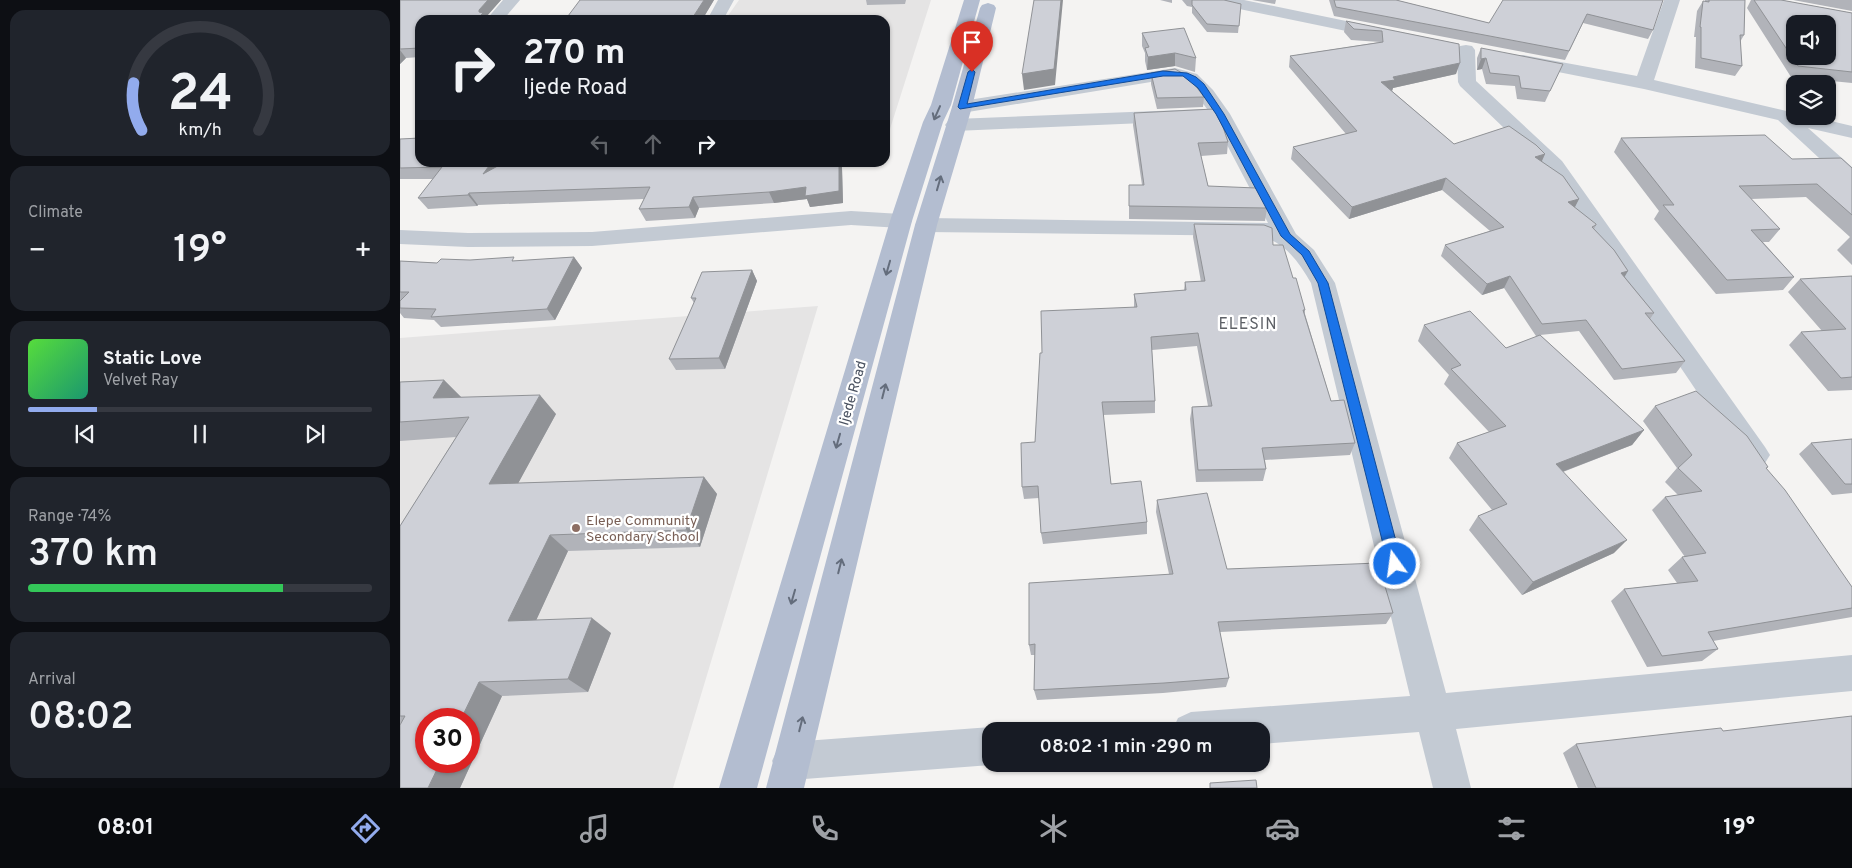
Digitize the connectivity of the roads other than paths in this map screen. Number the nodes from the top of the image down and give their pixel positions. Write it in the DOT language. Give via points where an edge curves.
graph roads {
  1 [pos="512,0"];
  2 [pos="726,0"];
  3 [pos="972,0"];
  4 [pos="990,0"];
  5 [pos="1220,0"];
  6 [pos="1672,0"];
  7 [pos="1288,7"];
  8 [pos="498,15"];
  9 [pos="718,15"];
  10 [pos="1399,37"];
  11 [pos="1466,50"];
  12 [pos="1504,57"];
  13 [pos="1644,83"];
  14 [pos="1220,114"];
  15 [pos="959,116"];
  16 [pos="1784,116"];
  17 [pos="1852,132"];
  18 [pos="1852,178"];
  19 [pos="914,223"];
  20 [pos="1286,236"];
  21 [pos="400,237"];
  22 [pos="1768,474"];
  23 [pos="1852,673"];
  24 [pos="1433,714"];
  25 [pos="1270,725"];
  26 [pos="982,747"];
  27 [pos="788,774"];
  28 [pos="738,788"];
  29 [pos="1452,788"];
  1 -- 8 [label="street"];
  2 -- 9 [label="street"];
  3 -- 19 [label="main road, Ijede Road, one-way" via="933,122"];
  4 -- 15 [label="main road, Ijede Road"];
  5 -- 7 [label="street"];
  6 -- 13 [label="street"];
  7 -- 10 [label="street"];
  11 -- 22 [label="street" via="1467,82 1555,165"];
  12 -- 13 [label="street"];
  13 -- 16 [label="street"];
  14 -- 15 [label="street"];
  14 -- 15 [label="street" via="1193,78 1175,73"];
  14 -- 20 [label="street"];
  19 -- 15 [label="main road, Ijede Road, one-way"];
  16 -- 17 [label="street"];
  16 -- 18 [label="street"];
  19 -- 20 [label="street" via="1264,230"];
  19 -- 21 [label="street" via="851,218 592,239"];
  27 -- 19 [label="main road, Ijede Road, one-way"];
  19 -- 28 [label="main road, Ijede Road, one-way"];
  20 -- 24 [label="street" via="1306,253 1323,283"];
  23 -- 24 [label="street"];
  24 -- 25 [label="street"];
  24 -- 29 [label="street"];
  26 -- 27 [label="street"];
}
